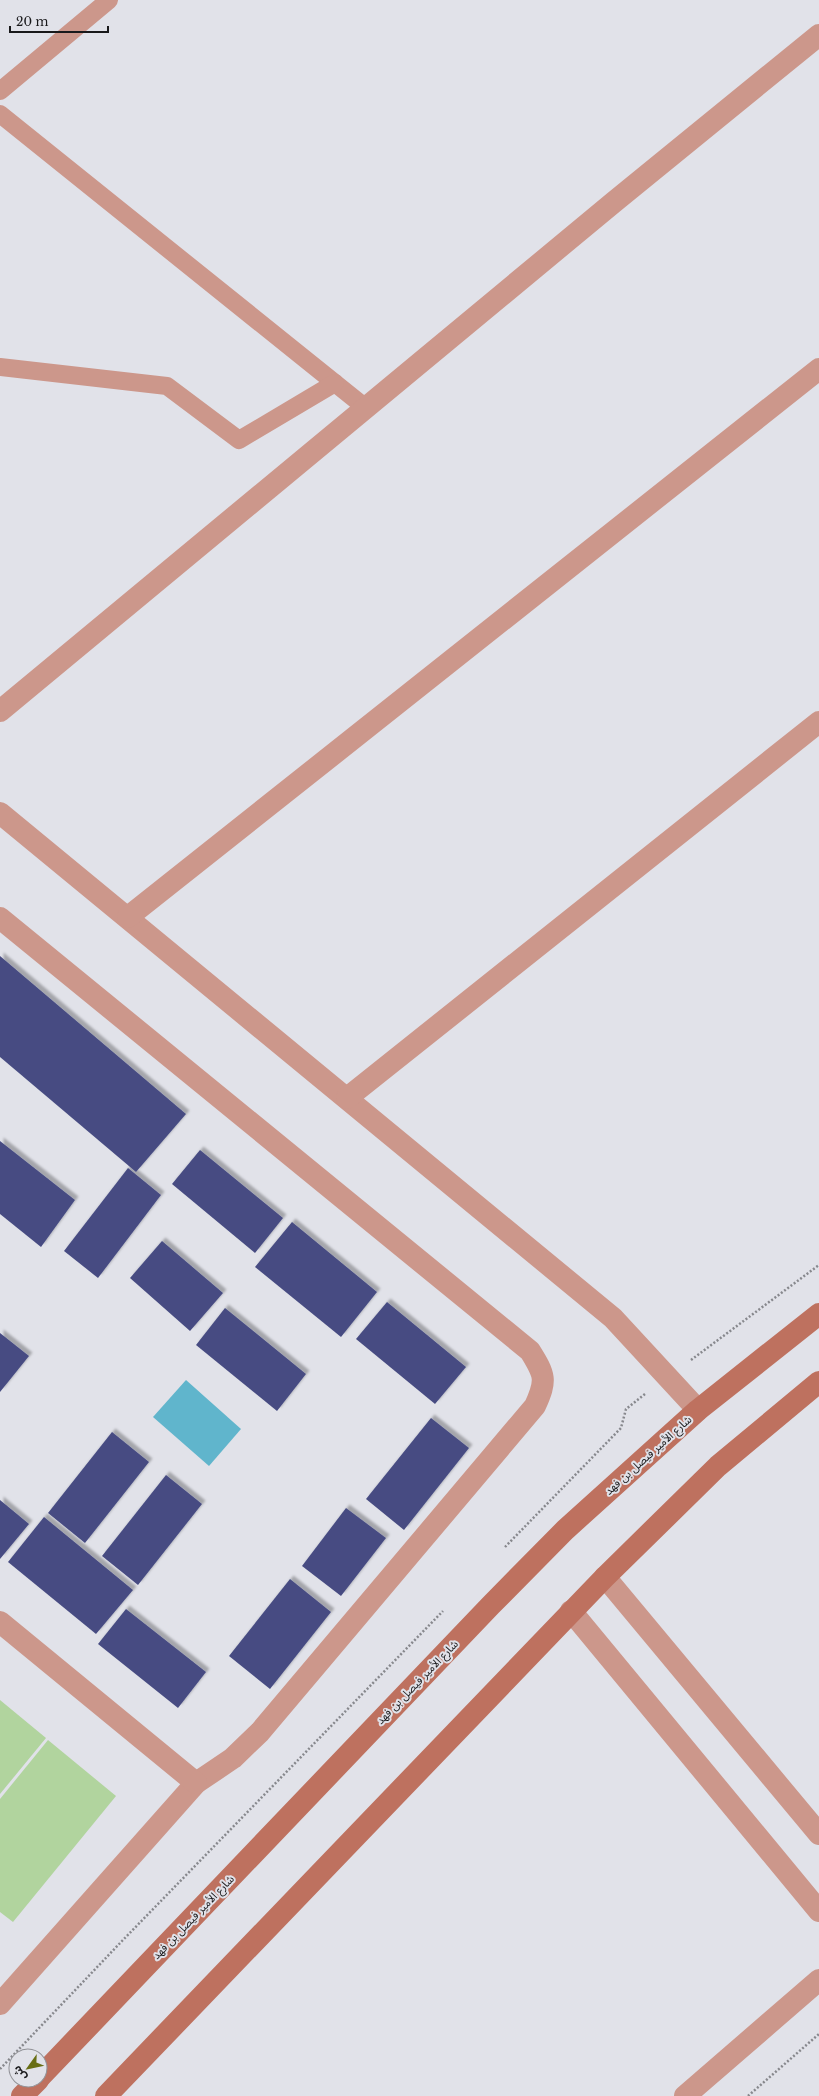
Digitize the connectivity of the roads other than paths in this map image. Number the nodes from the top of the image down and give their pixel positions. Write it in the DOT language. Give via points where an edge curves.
graph roads {
  1 [pos="109,0"];
  2 [pos="819,35"];
  3 [pos="0,91"];
  4 [pos="0,114"];
  5 [pos="0,367"];
  6 [pos="819,369"];
  7 [pos="336,383"];
  8 [pos="366,408"];
  9 [pos="0,711"];
  10 [pos="819,722"];
  11 [pos="0,812"];
  12 [pos="128,917"];
  13 [pos="0,918"];
  14 [pos="348,1098"];
  15 [pos="819,1314"];
  16 [pos="819,1382"];
  17 [pos="698,1410"];
  18 [pos="605,1577"];
  19 [pos="571,1611"];
  20 [pos="0,1622"];
  21 [pos="196,1783"];
  22 [pos="819,1834"];
  23 [pos="819,1911"];
  24 [pos="819,1980"];
  25 [pos="0,2004"];
  26 [pos="48,2069"];
  27 [pos="30,2088"];
  28 [pos="22,2096"];
  29 [pos="106,2096"];
  30 [pos="685,2096"];
  1 -- 3 [label="lane"];
  2 -- 8 [label="street"];
  4 -- 7 [label="lane"];
  5 -- 7 [label="lane" via="167,386 238,440"];
  6 -- 12 [label="street"];
  7 -- 8 [label="lane"];
  8 -- 9 [label="street"];
  10 -- 14 [label="street"];
  11 -- 12 [label="street"];
  12 -- 14 [label="street"];
  13 -- 21 [label="street" via="530,1351 542,1370 543,1389 530,1412 260,1732 233,1758"];
  14 -- 17 [label="street" via="613,1318"];
  15 -- 17 [label="main road, شارع الأمير فيصل بن فهد"];
  16 -- 18 [label="main road" via="718,1466"];
  17 -- 26 [label="main road, شارع الأمير فيصل بن فهد" via="565,1530"];
  18 -- 19 [label="main road"];
  18 -- 22 [label="street"];
  19 -- 23 [label="street"];
  19 -- 29 [label="main road"];
  20 -- 21 [label="street"];
  21 -- 25 [label="street"];
  24 -- 30 [label="street"];
  27 -- 28 [label="main road"];
}
